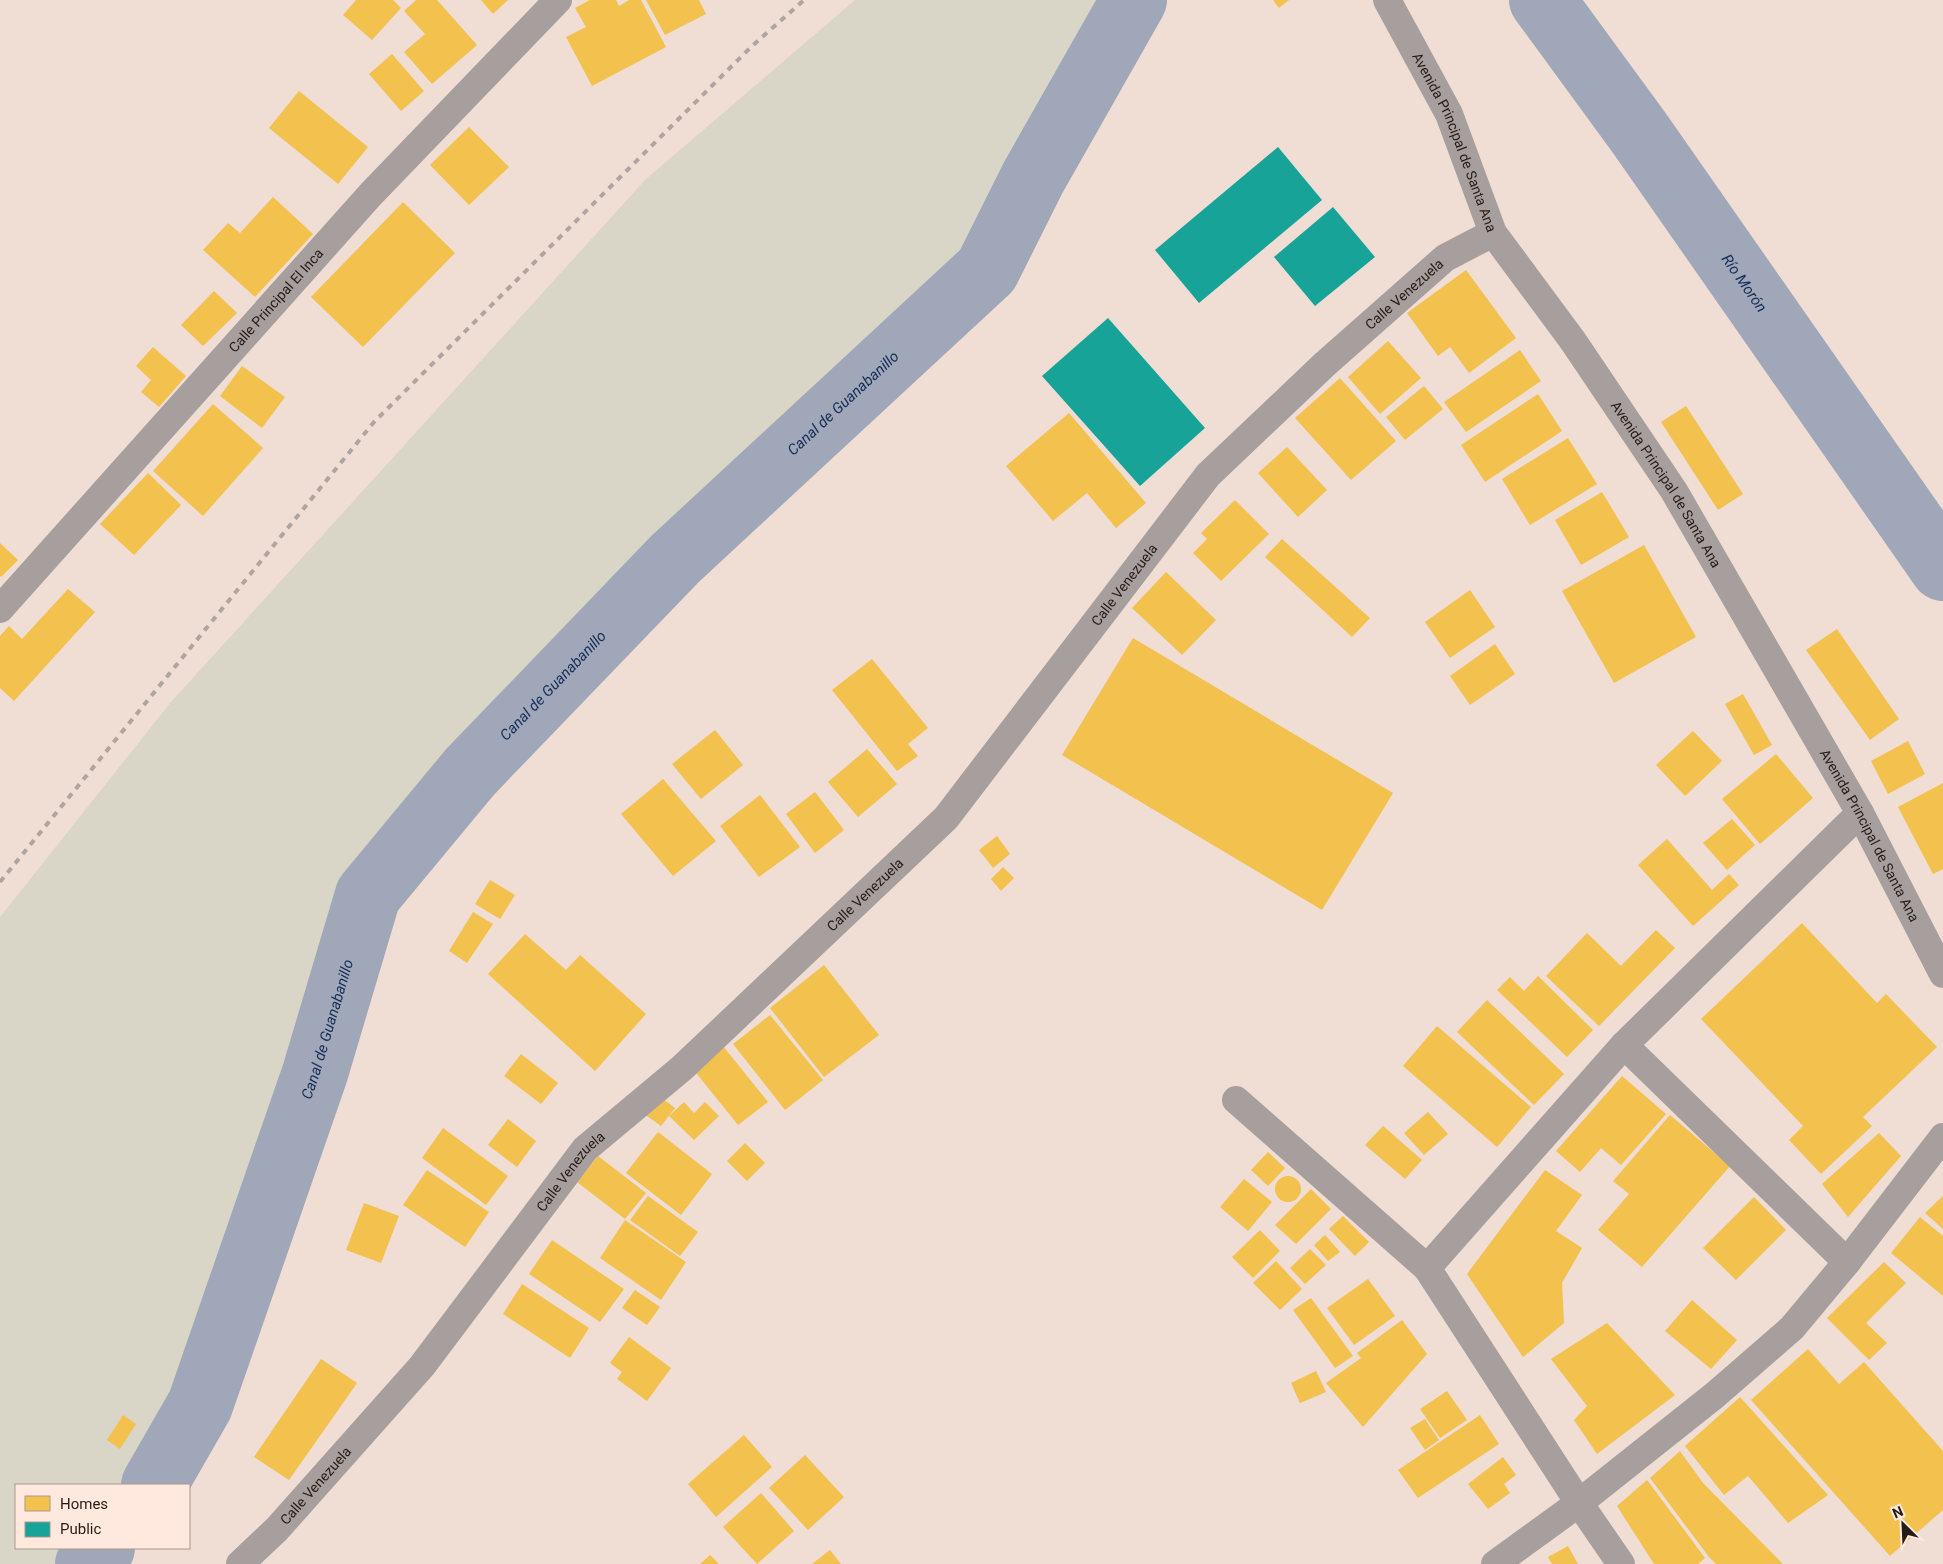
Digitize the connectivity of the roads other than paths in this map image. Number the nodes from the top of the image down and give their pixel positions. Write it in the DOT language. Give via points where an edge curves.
graph roads {
  1 [pos="1387,0"];
  2 [pos="553,2"];
  3 [pos="1493,233"];
  4 [pos="0,609"];
  5 [pos="1860,813"];
  6 [pos="1943,974"];
  7 [pos="1624,1045"];
  8 [pos="1236,1100"];
  9 [pos="1943,1137"];
  10 [pos="1847,1262"];
  11 [pos="1427,1268"];
  12 [pos="1579,1503"];
  13 [pos="240,1564"];
  14 [pos="1495,1564"];
  15 [pos="1621,1564"];
  1 -- 3 [label="street, Avenida Principal de Santa Ana" via="1449,114"];
  2 -- 4 [label="street, Calle Principal El Inca" via="371,194"];
  3 -- 5 [label="street, Avenida Principal de Santa Ana" via="1573,341 1674,491"];
  3 -- 13 [label="street, Calle Venezuela" via="1445,258 1325,364 1208,475 946,818 682,1068 585,1149 422,1366 277,1529"];
  5 -- 6 [label="street, Avenida Principal de Santa Ana"];
  5 -- 7 [label="street"];
  7 -- 10 [label="street"];
  7 -- 11 [label="street"];
  8 -- 11 [label="street"];
  9 -- 10 [label="street"];
  10 -- 12 [label="street" via="1792,1328 1715,1395"];
  11 -- 12 [label="street"];
  12 -- 14 [label="street"];
  12 -- 15 [label="street"];
}
